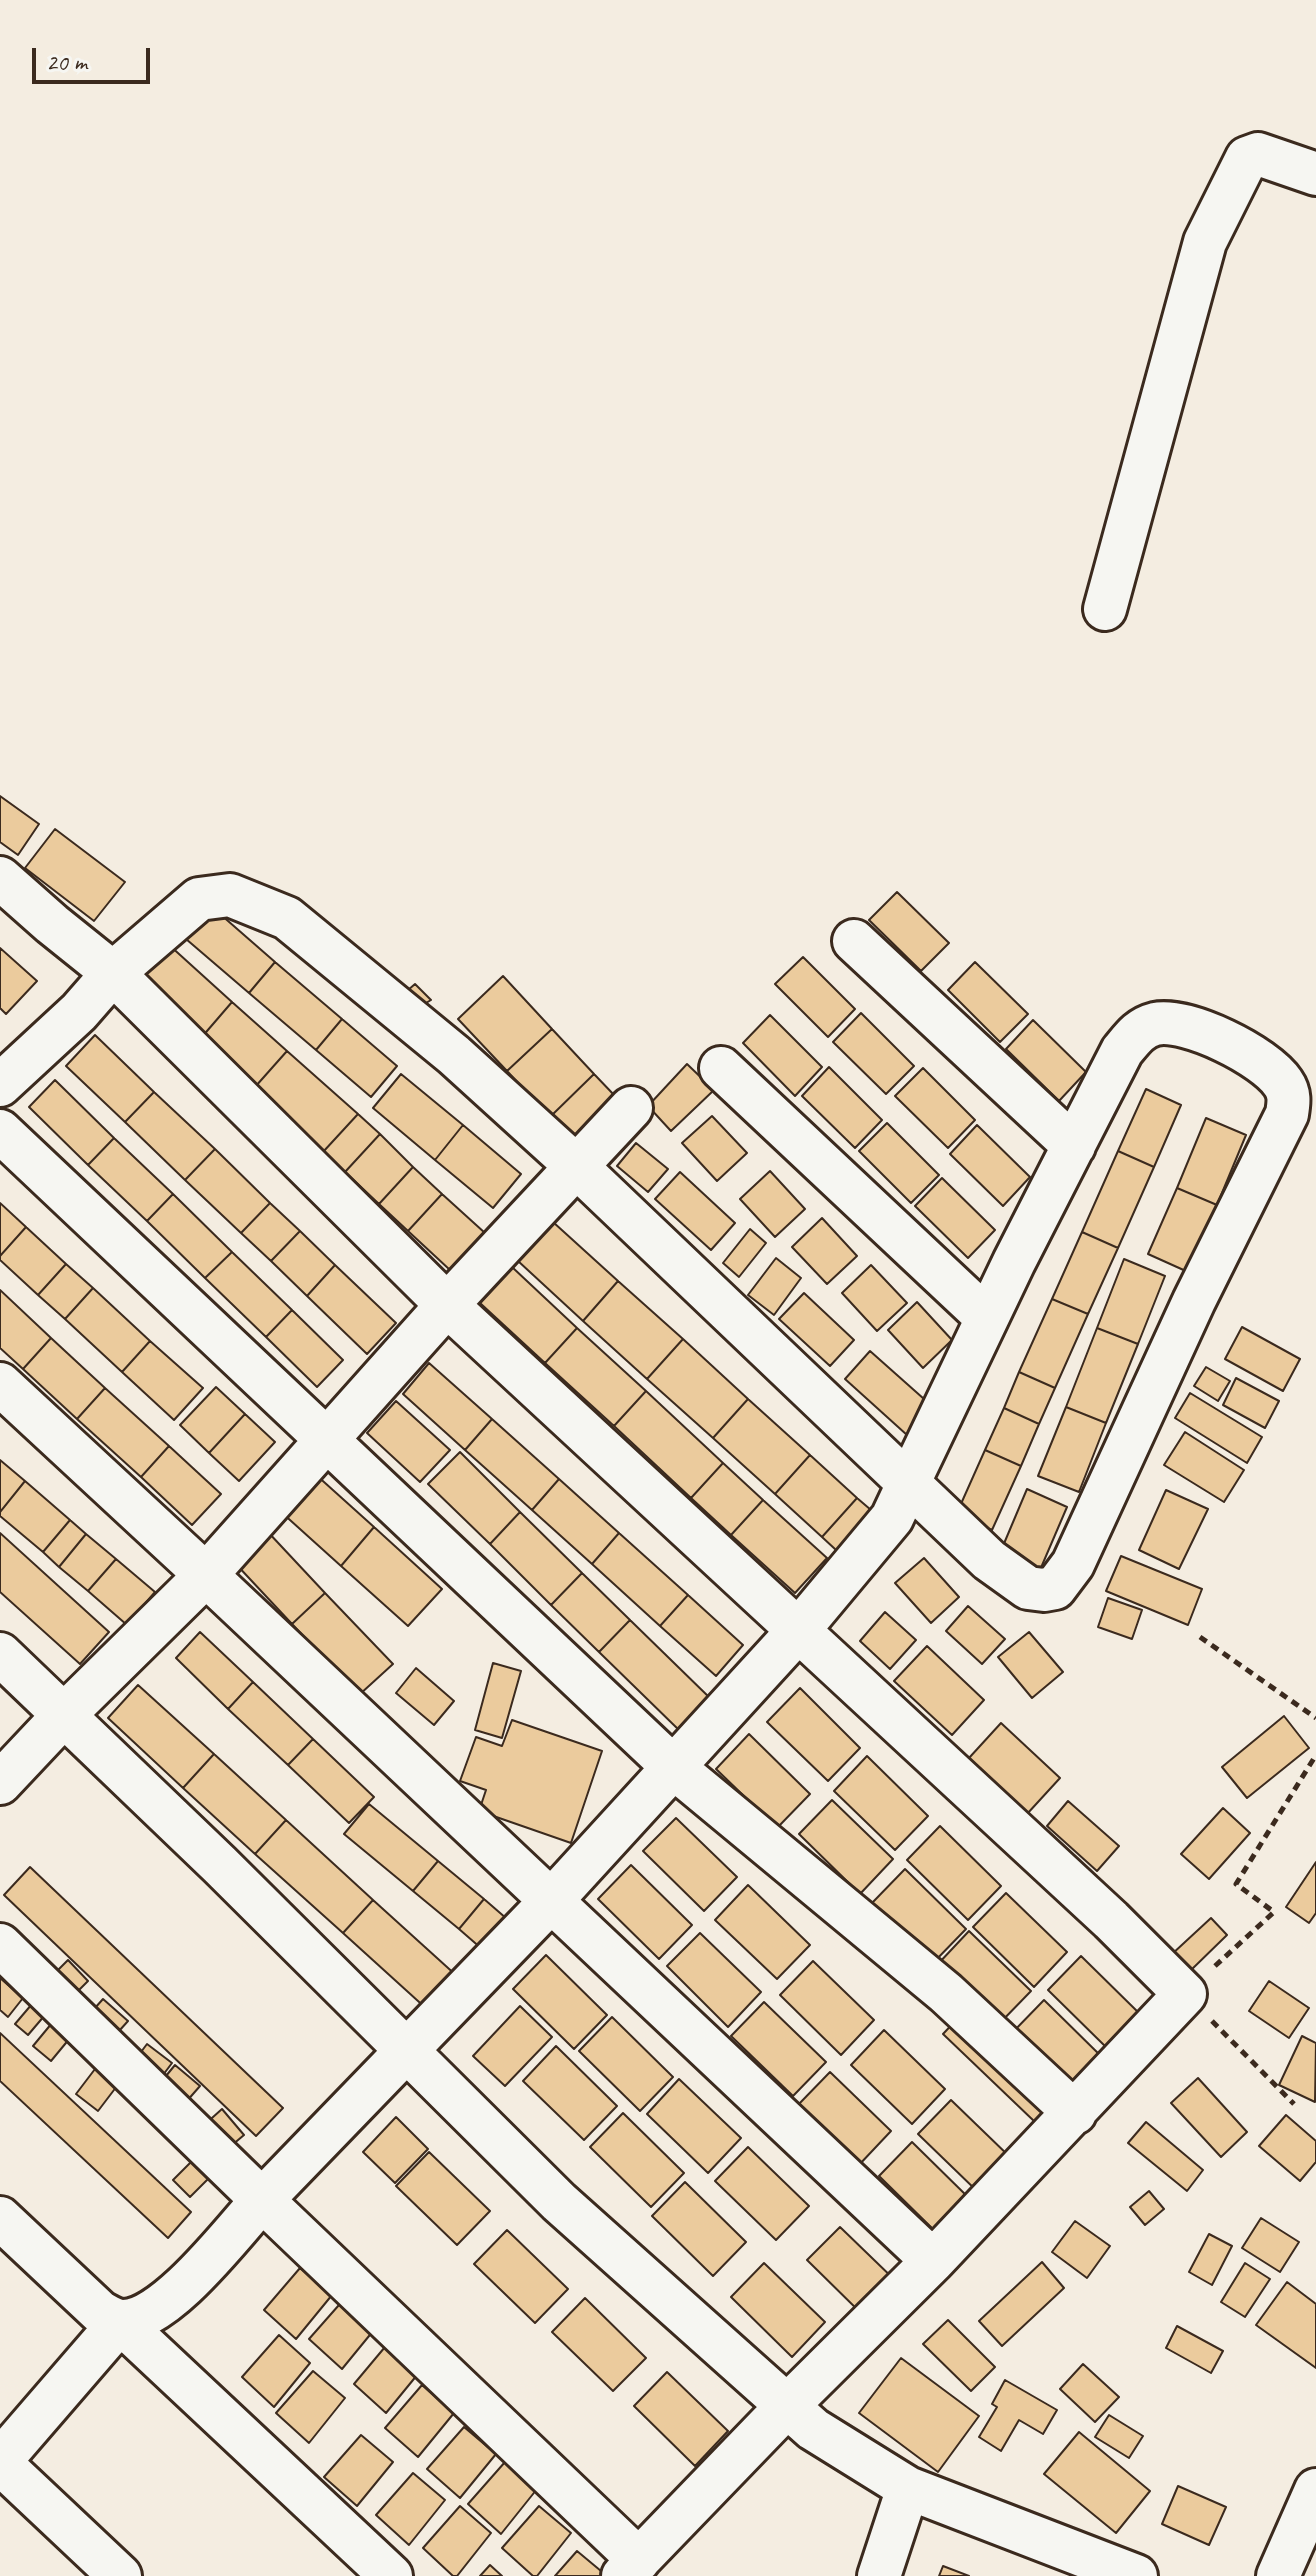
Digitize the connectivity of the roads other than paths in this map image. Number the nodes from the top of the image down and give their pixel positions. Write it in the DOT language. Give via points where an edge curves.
graph roads {
  1 [pos="1316,174"];
  2 [pos="1105,609"];
  3 [pos="0,878"];
  4 [pos="854,941"];
  5 [pos="113,973"];
  6 [pos="721,1068"];
  7 [pos="0,1085"];
  8 [pos="631,1108"];
  9 [pos="0,1131"];
  10 [pos="1074,1146"];
  11 [pos="575,1165"];
  12 [pos="447,1305"];
  13 [pos="987,1318"];
  14 [pos="0,1384"];
  15 [pos="327,1438"];
  16 [pos="908,1484"];
  17 [pos="206,1575"];
  18 [pos="797,1632"];
  19 [pos="0,1654"];
  20 [pos="64,1715"];
  21 [pos="672,1766"];
  22 [pos="0,1783"];
  23 [pos="551,1901"];
  24 [pos="0,1945"];
  25 [pos="405,2052"];
  26 [pos="1075,2113"];
  27 [pos="262,2200"];
  28 [pos="0,2218"];
  29 [pos="933,2261"];
  30 [pos="120,2322"];
  31 [pos="787,2406"];
  32 [pos="0,2462"];
  33 [pos="908,2488"];
  34 [pos="1316,2490"];
  35 [pos="631,2568"];
  36 [pos="120,2576"];
  37 [pos="391,2576"];
  38 [pos="879,2576"];
  39 [pos="1136,2576"];
  40 [pos="1278,2576"];
  1 -- 2 [label="street" via="1258,154 1247,158 1205,242"];
  3 -- 5 [label="street"];
  4 -- 10 [label="street"];
  5 -- 7 [label="street"];
  5 -- 11 [label="street" via="199,899 230,895 247,900 287,918 454,1055"];
  5 -- 12 [label="street"];
  6 -- 13 [label="street"];
  8 -- 11 [label="street"];
  9 -- 15 [label="street"];
  10 -- 13 [label="street"];
  10 -- 16 [label="street" via="1122,1051 1136,1032 1152,1025 1168,1022 1201,1030 1257,1059 1289,1094 1287,1114 1073,1564 1055,1588 1028,1588 1007,1575"];
  11 -- 12 [label="street"];
  11 -- 16 [label="street"];
  12 -- 15 [label="street"];
  12 -- 18 [label="street"];
  13 -- 16 [label="street"];
  14 -- 17 [label="street"];
  15 -- 17 [label="street"];
  15 -- 21 [label="street"];
  16 -- 18 [label="street" via="892,1518"];
  17 -- 20 [label="street"];
  17 -- 23 [label="street"];
  18 -- 21 [label="street"];
  18 -- 26 [label="street" via="1185,1994"];
  19 -- 20 [label="street"];
  20 -- 22 [label="street"];
  20 -- 25 [label="street"];
  21 -- 23 [label="street"];
  21 -- 26 [label="street" via="946,1993"];
  23 -- 25 [label="street"];
  23 -- 29 [label="street"];
  24 -- 27 [label="street"];
  25 -- 27 [label="street"];
  25 -- 31 [label="street" via="559,2202"];
  26 -- 29 [label="street"];
  27 -- 30 [label="street" via="169,2300 144,2317"];
  27 -- 35 [label="street"];
  28 -- 30 [label="street" via="100,2312"];
  29 -- 31 [label="street"];
  30 -- 32 [label="street"];
  30 -- 37 [label="street"];
  31 -- 33 [label="street" via="813,2429"];
  31 -- 35 [label="street"];
  32 -- 36 [label="street"];
  33 -- 38 [label="street"];
  33 -- 39 [label="street"];
  34 -- 40 [label="street"];
}
